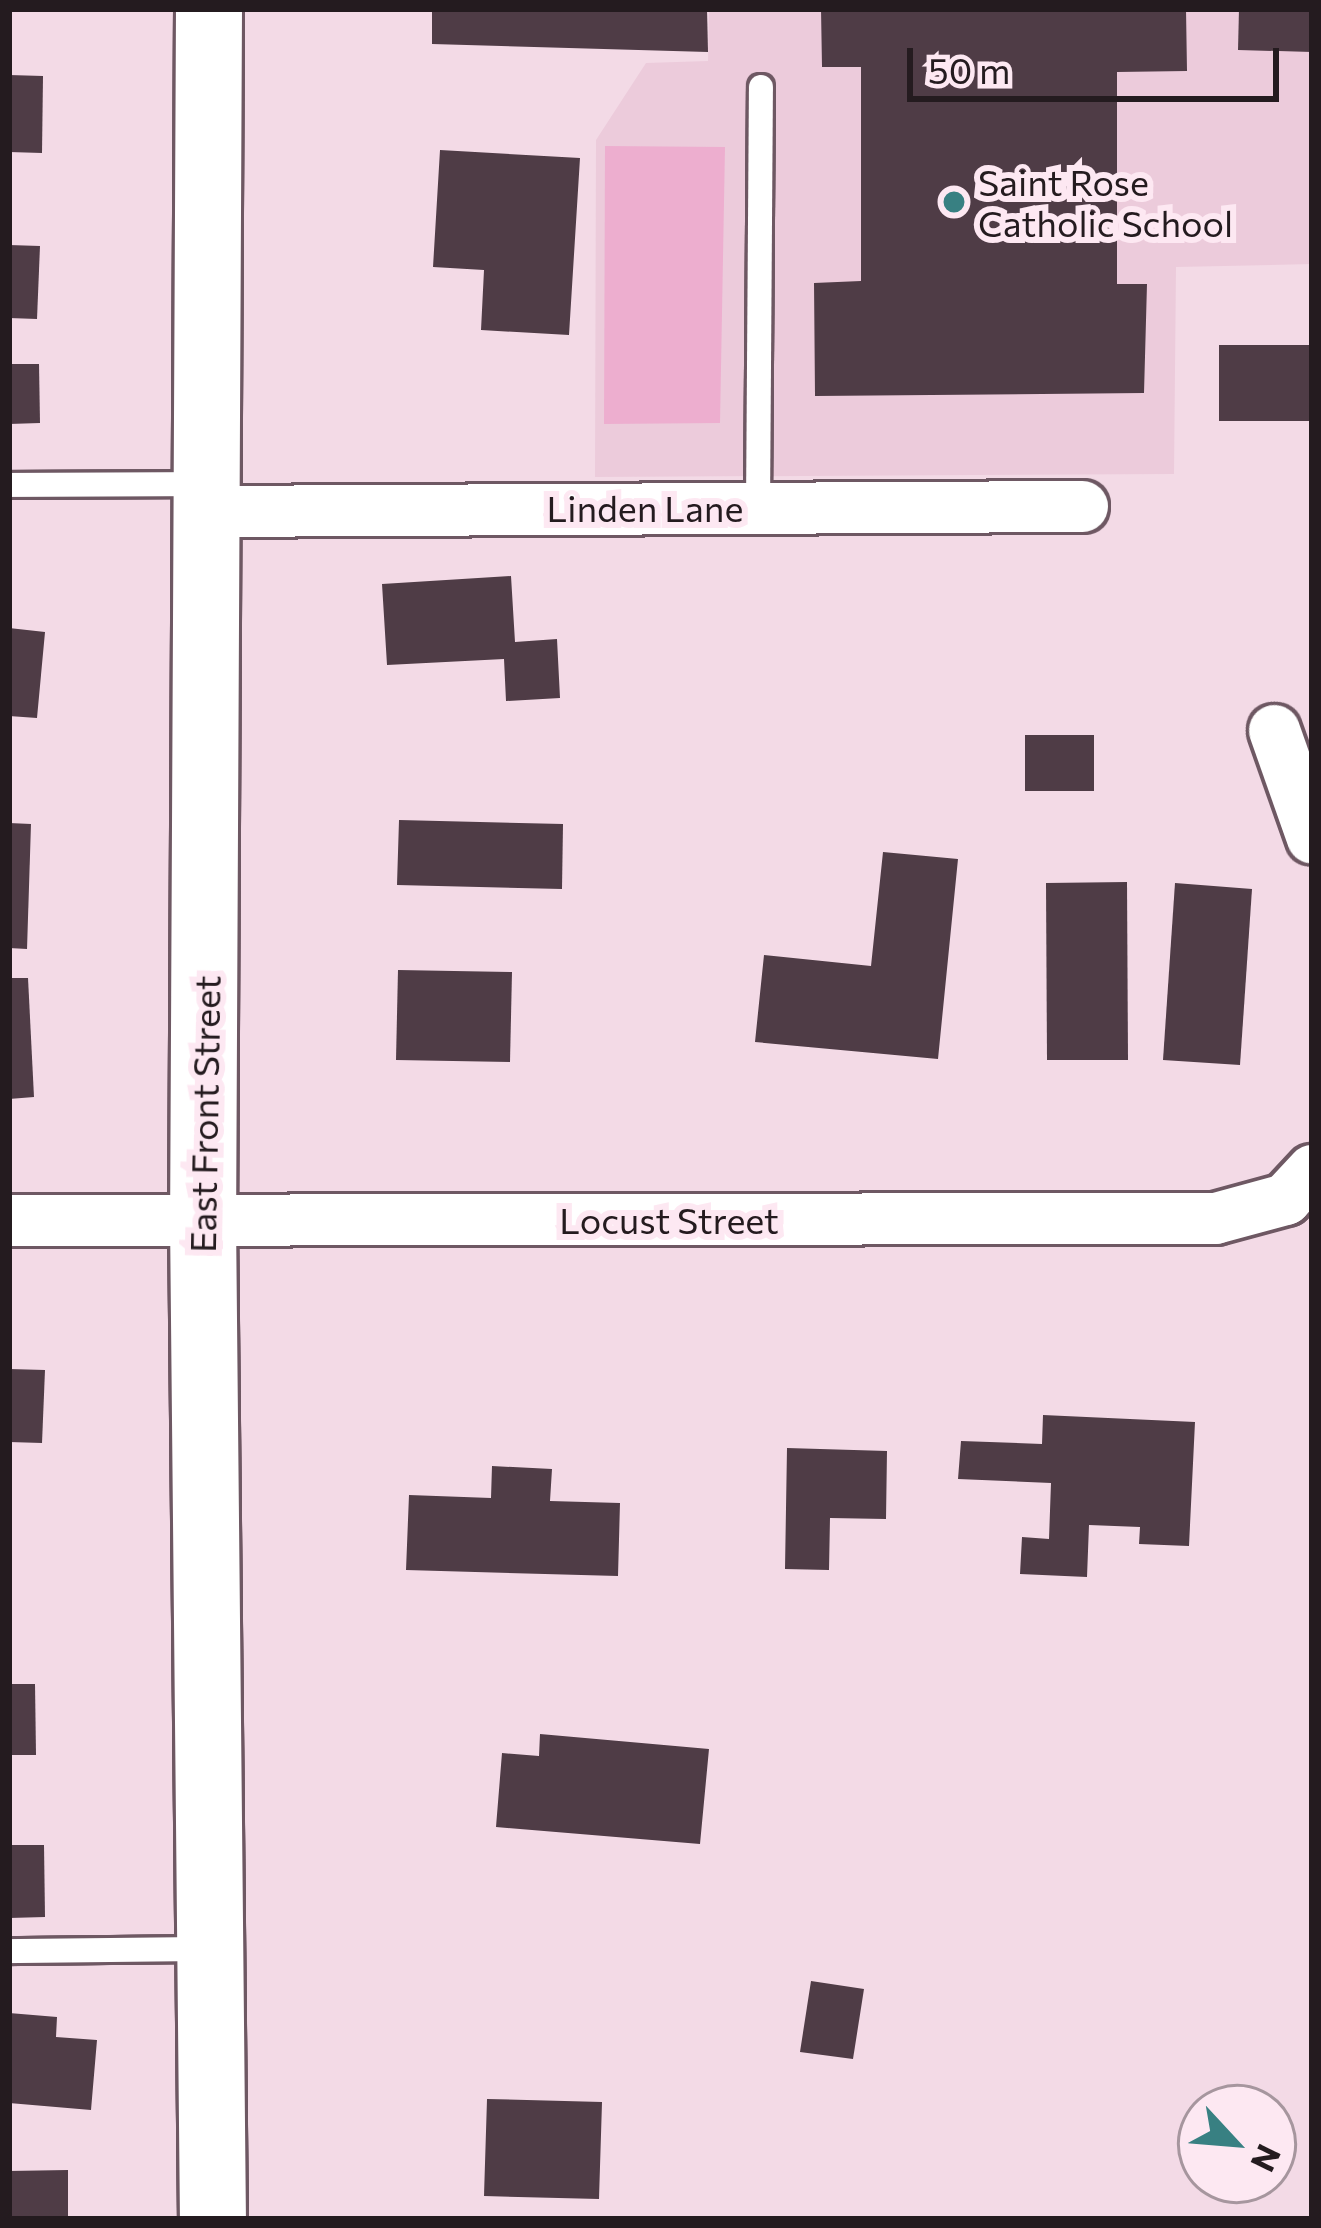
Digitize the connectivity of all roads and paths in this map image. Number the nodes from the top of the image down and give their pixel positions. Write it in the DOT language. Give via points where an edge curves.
graph roads {
  1 [pos="209,9"];
  2 [pos="761,87"];
  3 [pos="9,485"];
  4 [pos="208,497"];
  5 [pos="1082,506"];
  6 [pos="758,508"];
  7 [pos="1274,730"];
  8 [pos="1312,838"];
  9 [pos="1312,1170"];
  10 [pos="9,1220"];
  11 [pos="203,1220"];
  12 [pos="211,1948"];
  13 [pos="9,1951"];
  14 [pos="214,2219"];
  1 -- 4 [label="main road, East Front Street"];
  2 -- 6 [label="lane"];
  3 -- 4 [label="lane"];
  4 -- 6 [label="street, Linden Lane"];
  4 -- 11 [label="main road, East Front Street"];
  5 -- 6 [label="street, Linden Lane"];
  7 -- 8 [label="street"];
  9 -- 11 [label="street, Locust Street" via="1285,1199 1215,1218"];
  10 -- 11 [label="street, Locust Street"];
  11 -- 12 [label="main road, East Front Street"];
  12 -- 13 [label="lane"];
  12 -- 14 [label="main road, East Front Street"];
}
